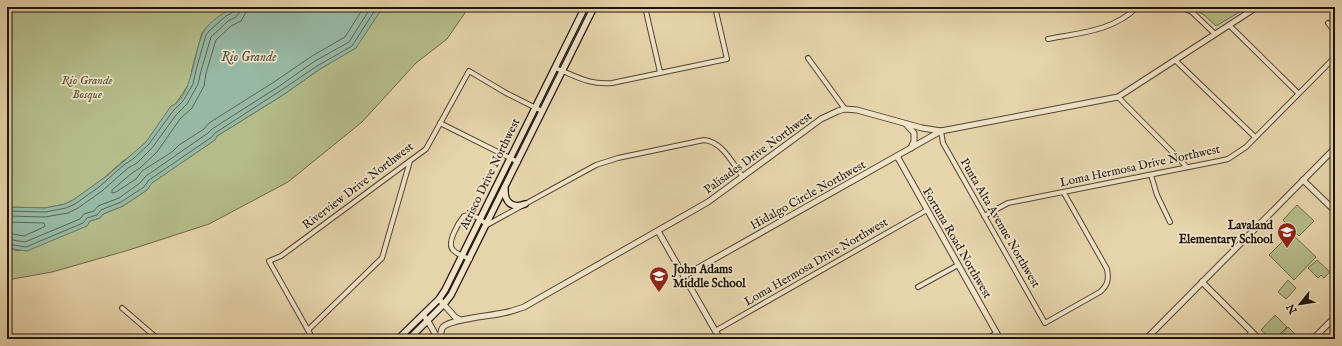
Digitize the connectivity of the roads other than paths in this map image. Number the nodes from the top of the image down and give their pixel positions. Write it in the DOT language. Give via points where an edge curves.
graph roads {
  1 [pos="585,7"];
  2 [pos="594,7"];
  3 [pos="645,7"];
  4 [pos="715,7"];
  5 [pos="1137,7"];
  6 [pos="1180,7"];
  7 [pos="1256,7"];
  8 [pos="1328,23"];
  9 [pos="1229,25"];
  10 [pos="1335,32"];
  11 [pos="1215,34"];
  12 [pos="1048,39"];
  13 [pos="1335,57"];
  14 [pos="808,58"];
  15 [pos="1176,60"];
  16 [pos="555,68"];
  17 [pos="562,71"];
  18 [pos="660,72"];
  19 [pos="1298,93"];
  20 [pos="1118,96"];
  21 [pos="535,108"];
  22 [pos="845,110"];
  23 [pos="542,111"];
  24 [pos="904,122"];
  25 [pos="440,123"];
  26 [pos="941,131"];
  27 [pos="1255,137"];
  28 [pos="911,148"];
  29 [pos="1335,148"];
  30 [pos="897,156"];
  31 [pos="510,158"];
  32 [pos="410,161"];
  33 [pos="518,162"];
  34 [pos="1187,167"];
  35 [pos="1151,175"];
  36 [pos="742,177"];
  37 [pos="1303,180"];
  38 [pos="506,187"];
  39 [pos="1064,193"];
  40 [pos="524,204"];
  41 [pos="927,210"];
  42 [pos="1335,211"];
  43 [pos="984,216"];
  44 [pos="480,219"];
  45 [pos="1170,222"];
  46 [pos="487,224"];
  47 [pos="658,231"];
  48 [pos="463,256"];
  49 [pos="470,259"];
  50 [pos="958,265"];
  51 [pos="684,276"];
  52 [pos="1202,282"];
  53 [pos="918,287"];
  54 [pos="439,299"];
  55 [pos="444,304"];
  56 [pos="122,308"];
  57 [pos="423,315"];
  58 [pos="1335,317"];
  59 [pos="460,320"];
  60 [pos="428,321"];
  61 [pos="308,330"];
  62 [pos="715,331"];
  63 [pos="1252,332"];
  64 [pos="997,333"];
  65 [pos="158,339"];
  66 [pos="313,339"];
  67 [pos="398,339"];
  68 [pos="409,339"];
  69 [pos="439,339"];
  70 [pos="720,339"];
  71 [pos="986,339"];
  72 [pos="1000,339"];
  73 [pos="1146,339"];
  74 [pos="1246,339"];
  75 [pos="1259,339"];
  76 [pos="1313,339"];
  1 -- 16 [label="main road, Atrisco Drive Northwest"];
  2 -- 17 [label="main road, Atrisco Drive Northwest"];
  3 -- 18 [label="street"];
  4 -- 18 [label="street" via="727,59"];
  5 -- 12 [label="street" via="1113,24 1102,28"];
  6 -- 11 [label="street" via="1196,16"];
  7 -- 9 [label="street"];
  8 -- 10 [label="street"];
  9 -- 11 [label="street"];
  9 -- 19 [label="street"];
  11 -- 15 [label="street"];
  13 -- 19 [label="street, Loma Hermosa Drive Northwest"];
  14 -- 22 [label="street"];
  15 -- 20 [label="street"];
  15 -- 27 [label="street"];
  16 -- 17 [label="street"];
  16 -- 21 [label="main road, Atrisco Drive Northwest"];
  17 -- 18 [label="street" via="588,82 602,84"];
  17 -- 23 [label="main road, Atrisco Drive Northwest"];
  19 -- 27 [label="street, Loma Hermosa Drive Northwest"];
  20 -- 26 [label="street, Palisades Drive Northwest"];
  20 -- 34 [label="street"];
  21 -- 23 [label="street"];
  21 -- 25 [label="street, Riverview Drive Northwest" via="469,72"];
  21 -- 31 [label="main road, Atrisco Drive Northwest"];
  22 -- 24 [label="street, Palisades Drive Northwest" via="863,111"];
  22 -- 36 [label="street, Palisades Drive Northwest" via="821,119"];
  23 -- 33 [label="main road, Atrisco Drive Northwest"];
  24 -- 26 [label="street, Palisades Drive Northwest"];
  24 -- 28 [label="street" via="914,133"];
  25 -- 31 [label="street"];
  25 -- 32 [label="street, Riverview Drive Northwest" via="426,149"];
  26 -- 28 [label="street, Hidalgo Circle Northwest"];
  26 -- 43 [label="street, Punta Alta Avenue Northwest" via="943,143"];
  27 -- 34 [label="street, Loma Hermosa Drive Northwest" via="1246,147 1219,162"];
  28 -- 30 [label="street, Hidalgo Circle Northwest"];
  29 -- 37 [label="street"];
  30 -- 41 [label="street, Fortuna Road Northwest"];
  30 -- 51 [label="street, Hidalgo Circle Northwest"];
  31 -- 33 [label="street"];
  31 -- 44 [label="main road, Atrisco Drive Northwest"];
  32 -- 61 [label="street" via="382,258"];
  32 -- 61 [label="street, Riverview Drive Northwest" via="281,256 269,261"];
  33 -- 38 [label="main road, Atrisco Drive Northwest"];
  34 -- 35 [label="street, Loma Hermosa Drive Northwest"];
  35 -- 39 [label="street, Loma Hermosa Drive Northwest"];
  35 -- 45 [label="street" via="1156,195"];
  36 -- 40 [label="street" via="720,147 711,141 701,140 596,165"];
  36 -- 47 [label="street, Palisades Drive Northwest" via="708,202"];
  37 -- 42 [label="street"];
  37 -- 52 [label="street"];
  38 -- 40 [label="main road" via="505,197 508,202 516,206"];
  38 -- 46 [label="main road, Atrisco Drive Northwest"];
  39 -- 43 [label="street, Loma Hermosa Drive Northwest" via="1008,203"];
  39 -- 43 [label="street, Punta Alta Avenue Northwest" via="1107,269 1108,281 1100,292 1045,323"];
  40 -- 46 [label="street"];
  41 -- 50 [label="street, Fortuna Road Northwest"];
  41 -- 62 [label="street, Loma Hermosa Drive Northwest"];
  44 -- 46 [label="street"];
  44 -- 48 [label="main road, Atrisco Drive Northwest"];
  44 -- 48 [label="street" via="471,215 464,216 451,240 452,249"];
  46 -- 49 [label="main road, Atrisco Drive Northwest"];
  47 -- 51 [label="street"];
  47 -- 59 [label="street, Palisades Drive Northwest" via="524,307"];
  48 -- 49 [label="street"];
  48 -- 54 [label="main road, Atrisco Drive Northwest"];
  49 -- 55 [label="main road, Atrisco Drive Northwest"];
  50 -- 53 [label="street"];
  50 -- 64 [label="street, Fortuna Road Northwest"];
  51 -- 62 [label="street"];
  52 -- 63 [label="street"];
  52 -- 73 [label="street"];
  54 -- 55 [label="street"];
  54 -- 57 [label="main road, Atrisco Drive Northwest"];
  55 -- 59 [label="street"];
  55 -- 60 [label="main road, Atrisco Drive Northwest"];
  56 -- 65 [label="street"];
  57 -- 60 [label="street"];
  57 -- 67 [label="main road, Atrisco Drive Northwest"];
  58 -- 76 [label="street"];
  59 -- 69 [label="street, Palisades Drive Northwest" via="444,327"];
  60 -- 68 [label="main road, Atrisco Drive Northwest"];
  60 -- 69 [label="street"];
  61 -- 66 [label="street"];
  62 -- 70 [label="street"];
  63 -- 74 [label="street"];
  63 -- 75 [label="street"];
  64 -- 71 [label="street"];
  64 -- 72 [label="street, Fortuna Road Northwest"];
}
